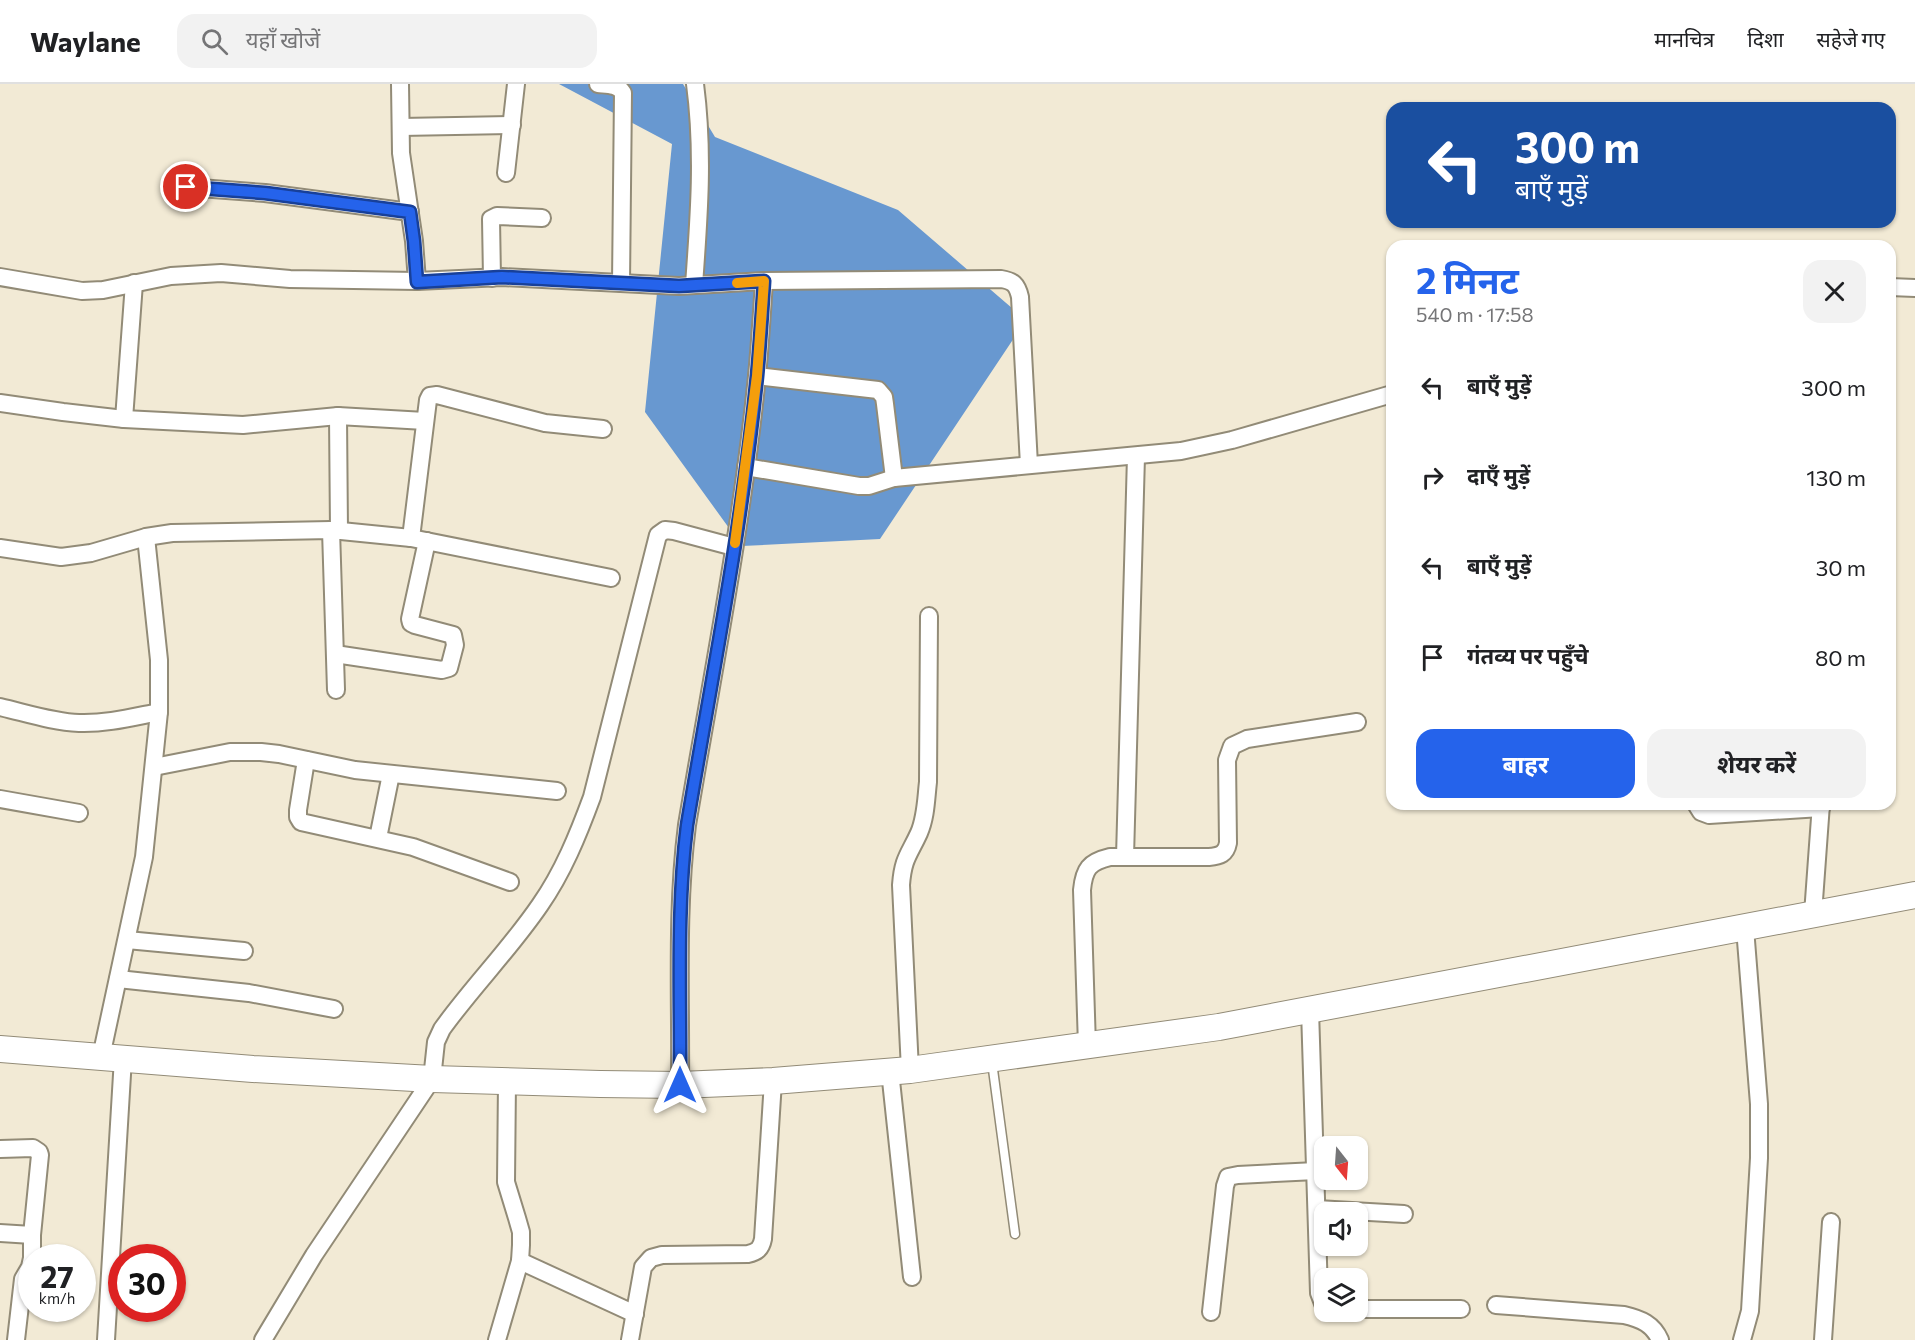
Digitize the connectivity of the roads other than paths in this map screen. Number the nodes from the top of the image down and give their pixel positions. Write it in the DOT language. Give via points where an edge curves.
graph roads {
  1 [pos="400,84"];
  2 [pos="516,84"];
  3 [pos="597,84"];
  4 [pos="695,84"];
  5 [pos="512,125"];
  6 [pos="400,128"];
  7 [pos="507,173"];
  8 [pos="186,187"];
  9 [pos="410,212"];
  10 [pos="542,218"];
  11 [pos="0,277"];
  12 [pos="492,278"];
  13 [pos="764,281"];
  14 [pos="417,282"];
  15 [pos="134,283"];
  16 [pos="621,283"];
  17 [pos="680,285"];
  18 [pos="1896,287"];
  19 [pos="1915,288"];
  20 [pos="757,376"];
  21 [pos="1386,396"];
  22 [pos="0,403"];
  23 [pos="339,416"];
  24 [pos="124,419"];
  25 [pos="425,421"];
  26 [pos="603,429"];
  27 [pos="1136,456"];
  28 [pos="1029,465"];
  29 [pos="746,467"];
  30 [pos="894,478"];
  31 [pos="335,531"];
  32 [pos="146,537"];
  33 [pos="419,540"];
  34 [pos="734,547"];
  35 [pos="0,548"];
  36 [pos="611,578"];
  37 [pos="929,616"];
  38 [pos="335,654"];
  39 [pos="336,690"];
  40 [pos="0,707"];
  41 [pos="159,712"];
  42 [pos="1357,722"];
  43 [pos="306,760"];
  44 [pos="154,767"];
  45 [pos="391,774"];
  46 [pos="557,791"];
  47 [pos="0,799"];
  48 [pos="1700,810"];
  49 [pos="1738,810"];
  50 [pos="1821,810"];
  51 [pos="79,813"];
  52 [pos="378,838"];
  53 [pos="1125,857"];
  54 [pos="510,882"];
  55 [pos="1915,895"];
  56 [pos="1813,914"];
  57 [pos="1745,928"];
  58 [pos="127,940"];
  59 [pos="244,951"];
  60 [pos="118,979"];
  61 [pos="334,1009"];
  62 [pos="1310,1010"];
  63 [pos="1087,1046"];
  64 [pos="0,1049"];
  65 [pos="112,1058"];
  66 [pos="992,1058"];
  67 [pos="900,1070"];
  68 [pos="418,1078"];
  69 [pos="507,1081"];
  70 [pos="773,1081"];
  71 [pos="680,1085"];
  72 [pos="1315,1136"];
  73 [pos="0,1149"];
  74 [pos="1314,1171"];
  75 [pos="1368,1212"];
  76 [pos="1404,1214"];
  77 [pos="1831,1222"];
  78 [pos="0,1233"];
  79 [pos="1015,1234"];
  80 [pos="32,1235"];
  81 [pos="32,1244"];
  82 [pos="520,1261"];
  83 [pos="912,1277"];
  84 [pos="1496,1305"];
  85 [pos="1368,1309"];
  86 [pos="1461,1309"];
  87 [pos="1211,1312"];
  88 [pos="635,1314"];
  89 [pos="18,1322"];
  90 [pos="16,1340"];
  91 [pos="106,1340"];
  92 [pos="263,1340"];
  93 [pos="497,1340"];
  94 [pos="630,1340"];
  95 [pos="1660,1340"];
  96 [pos="1742,1340"];
  97 [pos="1823,1340"];
  1 -- 6 [label="street"];
  2 -- 5 [label="street"];
  3 -- 16 [label="street" via="615,86 623,93"];
  4 -- 17 [label="street" via="701,187"];
  5 -- 6 [label="street"];
  5 -- 7 [label="street"];
  6 -- 9 [label="street"];
  8 -- 9 [label="street"];
  9 -- 14 [label="street"];
  10 -- 12 [label="street" via="491,219"];
  11 -- 15 [label="street" via="82,291"];
  12 -- 14 [label="street"];
  12 -- 16 [label="street"];
  13 -- 17 [label="street"];
  13 -- 20 [label="street"];
  13 -- 28 [label="street" via="1010,280 1020,297"];
  14 -- 15 [label="street" via="221,273"];
  15 -- 24 [label="street"];
  16 -- 17 [label="street"];
  18 -- 19 [label="street"];
  20 -- 29 [label="street"];
  20 -- 30 [label="street" via="878,390 884,397"];
  21 -- 27 [label="street" via="1202,447"];
  22 -- 24 [label="street"];
  23 -- 24 [label="street" via="243,424"];
  23 -- 25 [label="street"];
  23 -- 31 [label="street"];
  25 -- 26 [label="street" via="428,400 437,395 545,423"];
  25 -- 33 [label="street"];
  27 -- 28 [label="street"];
  27 -- 53 [label="street"];
  28 -- 30 [label="street"];
  29 -- 30 [label="street" via="859,486"];
  29 -- 34 [label="street"];
  31 -- 32 [label="street" via="180,532"];
  31 -- 33 [label="street"];
  31 -- 38 [label="street"];
  32 -- 35 [label="street" via="61,557"];
  32 -- 41 [label="street" via="159,660"];
  33 -- 36 [label="street"];
  33 -- 38 [label="street" via="410,619 415,625 453,635 456,641 449,668"];
  34 -- 68 [label="street" via="674,531 658,535 592,797 580,830 541,904 442,1029"];
  34 -- 71 [label="street" via="682,866"];
  37 -- 67 [label="street" via="928,782 919,833 903,864 901,885"];
  38 -- 39 [label="street"];
  40 -- 41 [label="street" via="80,723"];
  41 -- 44 [label="street"];
  42 -- 53 [label="street" via="1247,739 1232,746 1227,760 1228,843 1223,854"];
  43 -- 44 [label="street" via="246,751"];
  43 -- 45 [label="street"];
  43 -- 52 [label="street" via="299,820"];
  44 -- 58 [label="street" via="144,857"];
  45 -- 46 [label="street"];
  45 -- 52 [label="street"];
  47 -- 51 [label="street"];
  48 -- 49 [label="street" via="1709,815"];
  50 -- 56 [label="street"];
  52 -- 54 [label="street"];
  53 -- 63 [label="street" via="1100,860 1086,870 1083,878"];
  55 -- 56 [label="main road"];
  56 -- 57 [label="main road"];
  57 -- 62 [label="main road"];
  57 -- 96 [label="street" via="1759,1104 1759,1158 1750,1311"];
  58 -- 59 [label="street"];
  58 -- 60 [label="street"];
  60 -- 61 [label="street" via="249,993"];
  60 -- 65 [label="street"];
  62 -- 63 [label="main road"];
  62 -- 72 [label="street"];
  63 -- 66 [label="main road"];
  64 -- 65 [label="main road"];
  65 -- 68 [label="main road"];
  65 -- 91 [label="street"];
  66 -- 67 [label="main road"];
  66 -- 79 [label="lane"];
  67 -- 70 [label="main road"];
  67 -- 83 [label="street"];
  68 -- 69 [label="main road"];
  68 -- 92 [label="street"];
  69 -- 71 [label="main road"];
  69 -- 82 [label="street" via="506,1182 521,1232"];
  70 -- 71 [label="main road"];
  70 -- 88 [label="street" via="760,1248 748,1254 651,1258 643,1267"];
  73 -- 80 [label="street" via="33,1148 39,1152"];
  74 -- 87 [label="street" via="1228,1178"];
  75 -- 76 [label="street"];
  77 -- 97 [label="street"];
  78 -- 80 [label="street"];
  80 -- 81 [label="street"];
  82 -- 88 [label="street"];
  82 -- 93 [label="street"];
  84 -- 95 [label="street" via="1624,1315 1650,1325"];
  85 -- 86 [label="street"];
  88 -- 94 [label="street"];
  89 -- 90 [label="street"];
}
